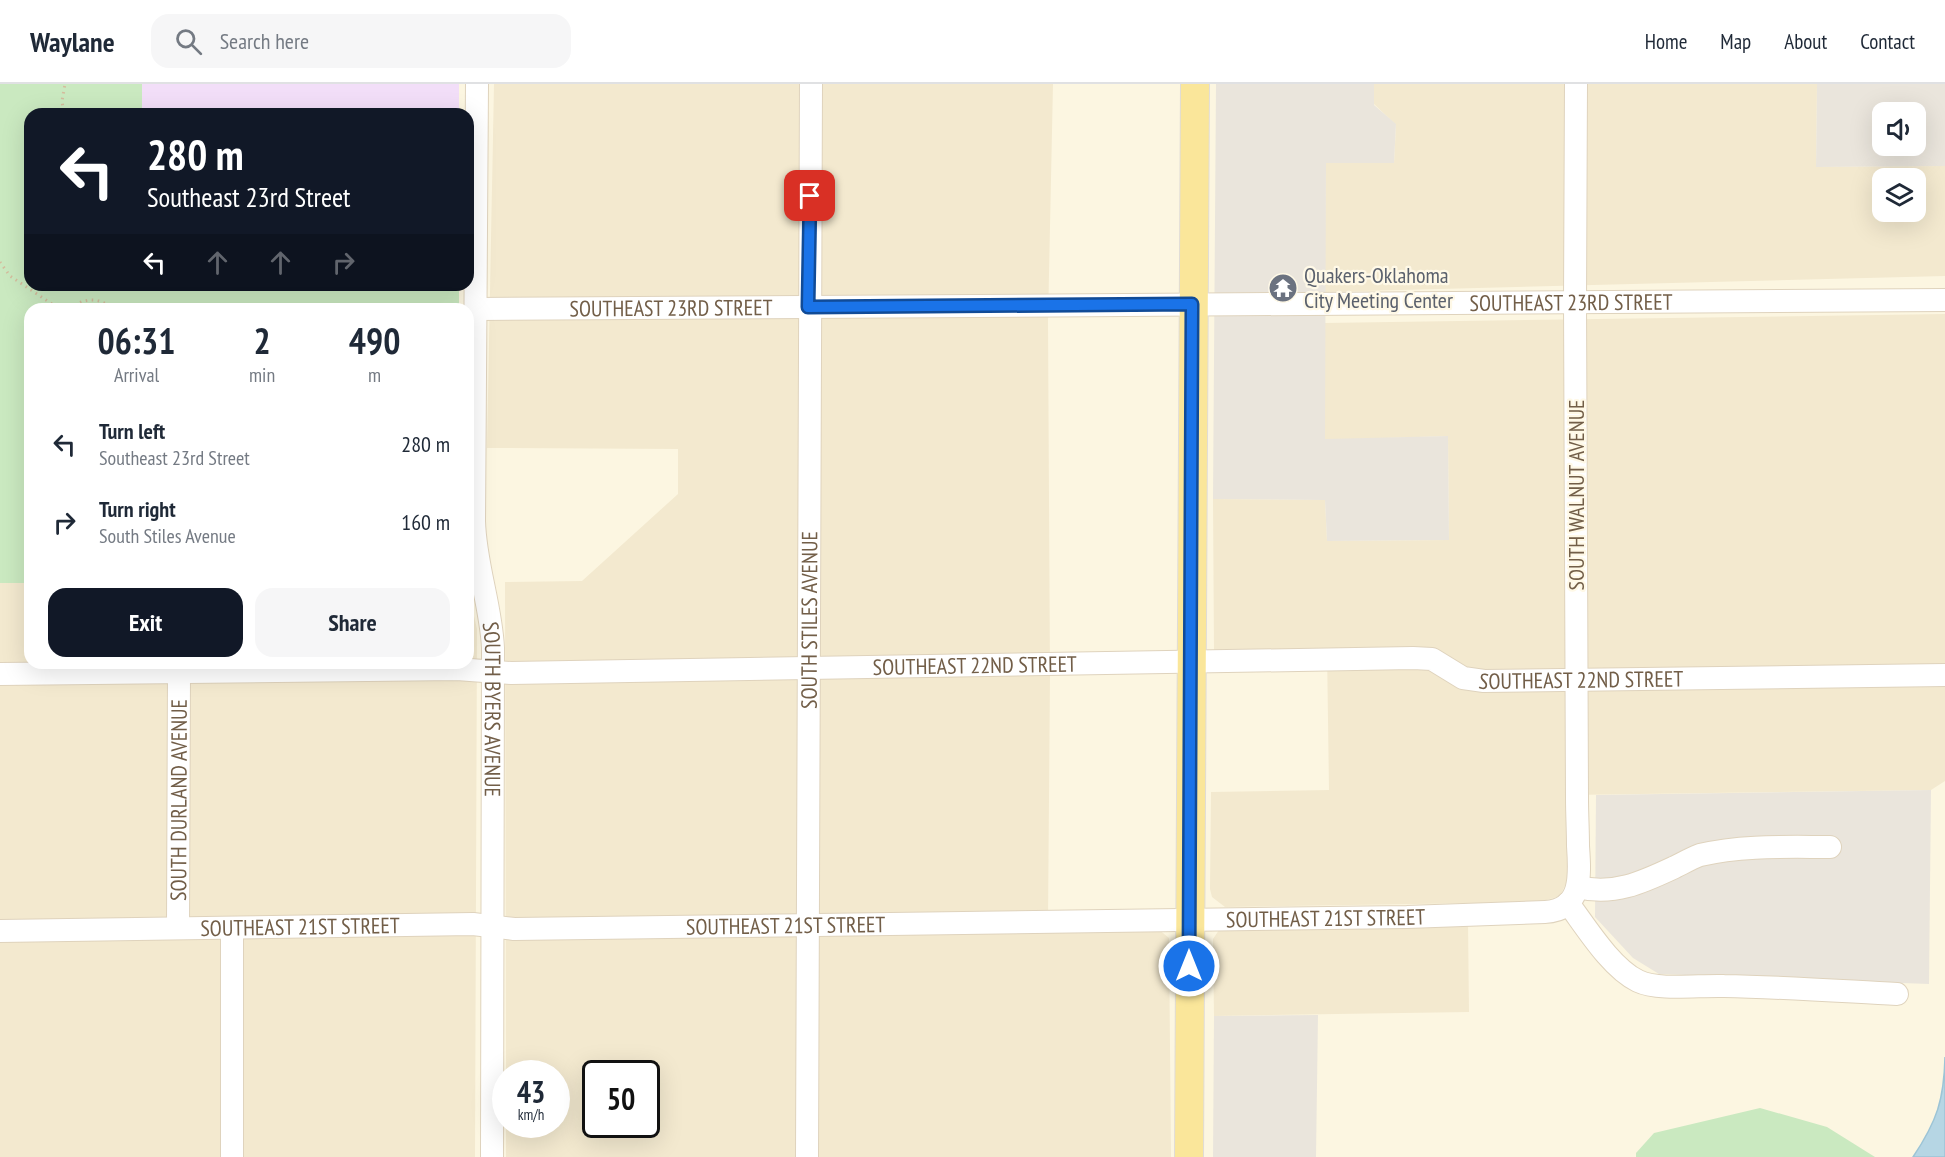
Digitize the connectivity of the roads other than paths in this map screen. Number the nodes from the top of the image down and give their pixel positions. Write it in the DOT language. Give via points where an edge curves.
graph roads {
  1 [pos="477,84"];
  2 [pos="811,84"];
  3 [pos="1195,84"];
  4 [pos="1576,84"];
  5 [pos="1945,300"];
  6 [pos="1575,301"];
  7 [pos="1192,304"];
  8 [pos="808,307"];
  9 [pos="476,309"];
  10 [pos="1190,662"];
  11 [pos="808,668"];
  12 [pos="493,672"];
  13 [pos="179,673"];
  14 [pos="0,674"];
  15 [pos="1945,675"];
  16 [pos="1578,679"];
  17 [pos="1830,847"];
  18 [pos="1573,895"];
  19 [pos="1190,919"];
  20 [pos="806,925"];
  21 [pos="492,927"];
  22 [pos="178,928"];
  23 [pos="232,928"];
  24 [pos="0,931"];
  25 [pos="1897,994"];
  26 [pos="232,1157"];
  27 [pos="492,1157"];
  28 [pos="807,1157"];
  29 [pos="1189,1157"];
  1 -- 9 [label="street, SOUTH BYERS AVENUE"];
  2 -- 8 [label="street, SOUTH STILES AVENUE"];
  3 -- 7 [label="main road"];
  4 -- 6 [label="street, SOUTH WALNUT AVENUE"];
  5 -- 6 [label="street, SOUTHEAST 23RD STREET"];
  6 -- 7 [label="street, SOUTHEAST 23RD STREET"];
  6 -- 16 [label="street, SOUTH WALNUT AVENUE"];
  7 -- 8 [label="street, SOUTHEAST 23RD STREET"];
  7 -- 10 [label="main road"];
  8 -- 9 [label="street, SOUTHEAST 23RD STREET"];
  8 -- 11 [label="street, SOUTH STILES AVENUE"];
  9 -- 12 [label="street, SOUTH BYERS AVENUE" via="474,532 491,624"];
  10 -- 11 [label="street, SOUTHEAST 22ND STREET"];
  10 -- 16 [label="street, SOUTHEAST 22ND STREET" via="1425,658 1473,680"];
  10 -- 19 [label="main road"];
  11 -- 12 [label="street, SOUTHEAST 22ND STREET"];
  11 -- 20 [label="street, SOUTH STILES AVENUE"];
  12 -- 13 [label="street, SOUTHEAST 22ND STREET" via="457,669"];
  12 -- 21 [label="street, SOUTH BYERS AVENUE"];
  13 -- 14 [label="street, SOUTHEAST 22ND STREET"];
  13 -- 22 [label="street, SOUTH DURLAND AVENUE"];
  15 -- 16 [label="street, SOUTHEAST 22ND STREET"];
  16 -- 18 [label="street, SOUTH WALNUT AVENUE" via="1576,798 1580,872"];
  17 -- 18 [label="street" via="1733,849 1697,856 1634,886"];
  18 -- 19 [label="street, SOUTHEAST 21ST STREET" via="1553,912"];
  18 -- 25 [label="street" via="1602,947 1638,981"];
  19 -- 20 [label="street, SOUTHEAST 21ST STREET"];
  19 -- 29 [label="main road"];
  20 -- 21 [label="street, SOUTHEAST 21ST STREET"];
  20 -- 28 [label="street, SOUTH STILES AVENUE"];
  21 -- 23 [label="street, SOUTHEAST 21ST STREET" via="473,924"];
  21 -- 27 [label="street, SOUTH BYERS AVENUE"];
  22 -- 23 [label="street, SOUTHEAST 21ST STREET"];
  22 -- 24 [label="street, SOUTHEAST 21ST STREET"];
  23 -- 26 [label="street"];
}
